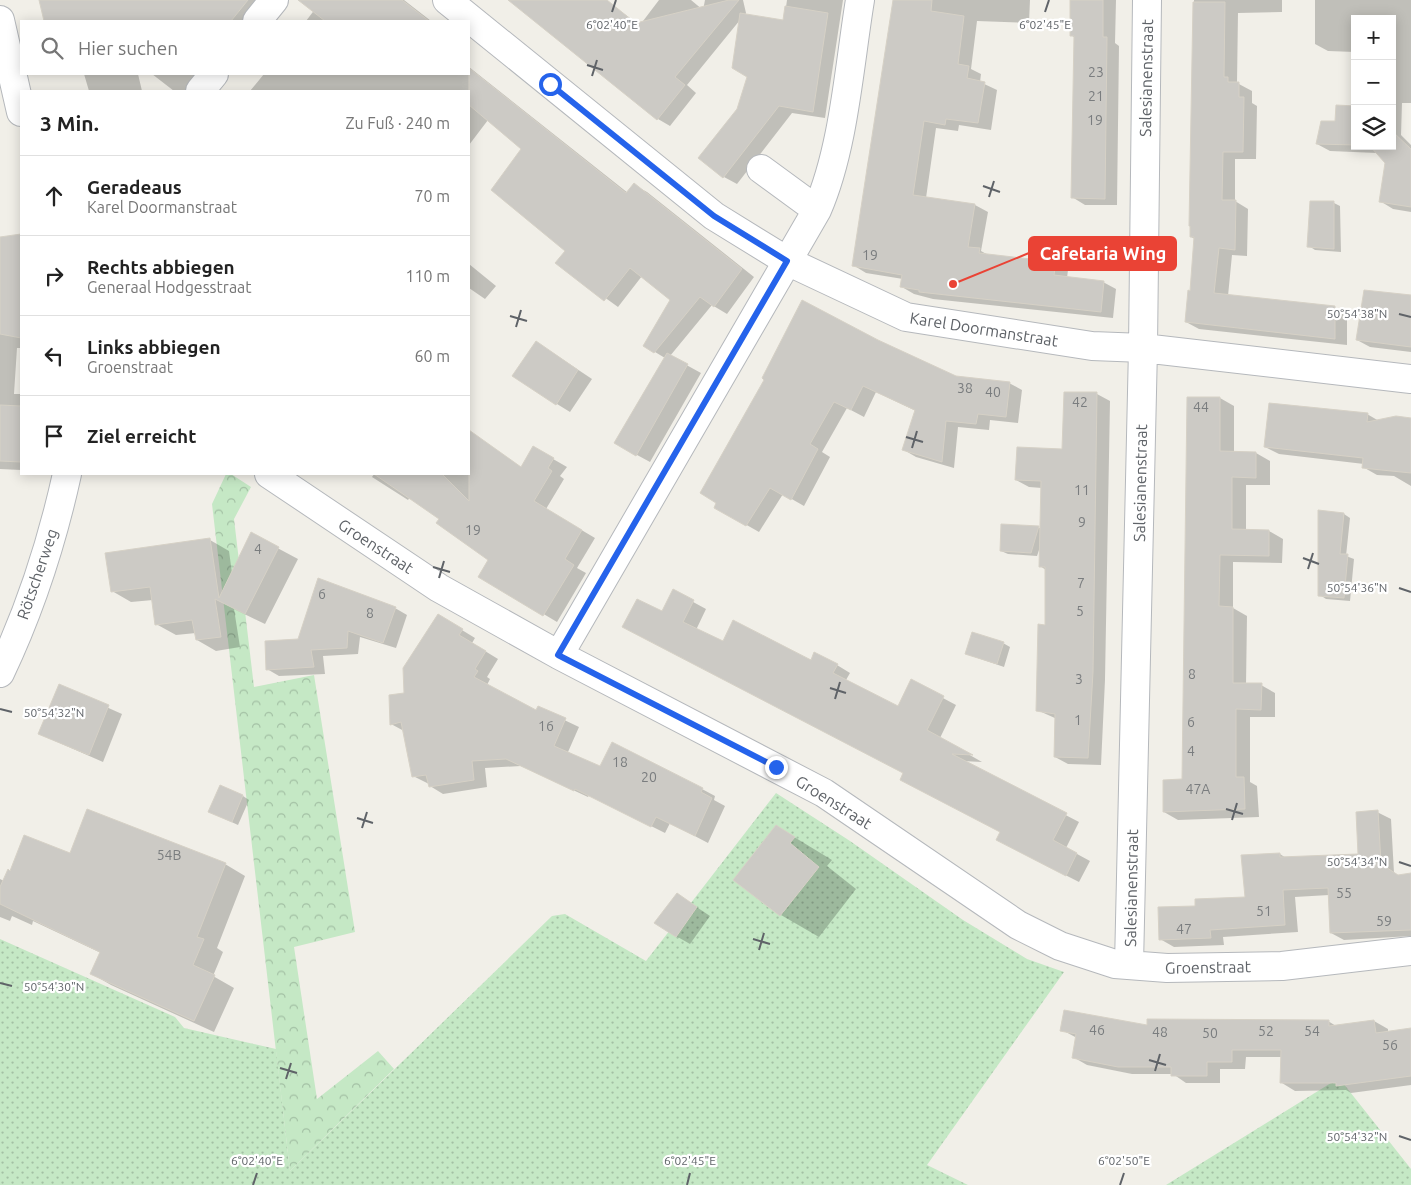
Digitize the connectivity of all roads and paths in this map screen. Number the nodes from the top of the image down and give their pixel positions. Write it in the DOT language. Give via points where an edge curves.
graph roads {
  1 [pos="274,0"];
  2 [pos="447,0"];
  3 [pos="860,0"];
  4 [pos="1147,0"];
  5 [pos="0,20"];
  6 [pos="258,20"];
  7 [pos="213,75"];
  8 [pos="201,90"];
  9 [pos="20,108"];
  10 [pos="761,169"];
  11 [pos="817,210"];
  12 [pos="787,261"];
  13 [pos="1144,348"];
  14 [pos="1411,379"];
  15 [pos="67,475"];
  16 [pos="270,475"];
  17 [pos="558,655"];
  18 [pos="0,672"];
  19 [pos="1411,951"];
  20 [pos="1129,965"];
  1 -- 6 [label="street"];
  2 -- 12 [label="street, Karel Doormanstraat" via="714,216"];
  3 -- 11 [label="street" via="836,154"];
  4 -- 13 [label="street, Salesianenstraat"];
  5 -- 9 [label="street"];
  7 -- 8 [label="street"];
  10 -- 11 [label="street"];
  11 -- 12 [label="street"];
  12 -- 13 [label="street, Karel Doormanstraat" via="906,317 1092,346"];
  12 -- 17 [label="street"];
  13 -- 14 [label="street, Karel Doormanstraat"];
  13 -- 20 [label="street, Salesianenstraat"];
  15 -- 18 [label="street, Rötscherweg" via="60,509 36,584"];
  16 -- 17 [label="street, Groenstraat" via="439,588"];
  17 -- 20 [label="street, Groenstraat" via="824,793 1018,925 1080,954"];
  19 -- 20 [label="street, Groenstraat" via="1282,966 1167,968"];
}
